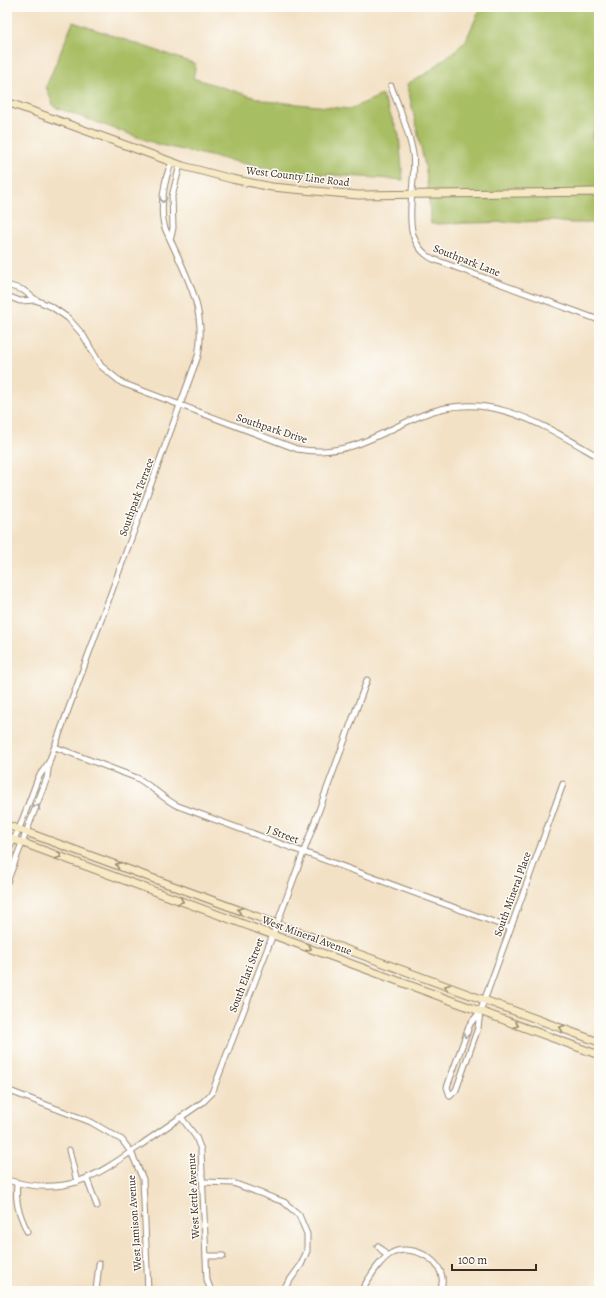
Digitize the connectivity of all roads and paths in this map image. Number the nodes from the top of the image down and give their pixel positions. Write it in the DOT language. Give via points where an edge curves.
graph roads {
  1 [pos="391,86"];
  2 [pos="7,102"];
  3 [pos="172,162"];
  4 [pos="180,165"];
  5 [pos="599,192"];
  6 [pos="412,195"];
  7 [pos="171,237"];
  8 [pos="7,285"];
  9 [pos="7,296"];
  10 [pos="36,300"];
  11 [pos="599,320"];
  12 [pos="180,406"];
  13 [pos="599,457"];
  14 [pos="367,680"];
  15 [pos="55,747"];
  16 [pos="49,762"];
  17 [pos="563,784"];
  18 [pos="7,825"];
  19 [pos="19,829"];
  20 [pos="27,832"];
  21 [pos="10,838"];
  22 [pos="22,843"];
  23 [pos="303,852"];
  24 [pos="7,853"];
  25 [pos="7,882"];
  26 [pos="277,924"];
  27 [pos="510,928"];
  28 [pos="273,934"];
  29 [pos="483,1001"];
  30 [pos="480,1012"];
  31 [pos="599,1042"];
  32 [pos="599,1055"];
  33 [pos="7,1090"];
  34 [pos="181,1117"];
  35 [pos="69,1150"];
  36 [pos="131,1152"];
  37 [pos="87,1179"];
  38 [pos="7,1180"];
  39 [pos="77,1182"];
  40 [pos="203,1182"];
  41 [pos="17,1183"];
  42 [pos="97,1206"];
  43 [pos="27,1232"];
  44 [pos="378,1246"];
  45 [pos="206,1256"];
  46 [pos="223,1256"];
  47 [pos="387,1256"];
  48 [pos="99,1264"];
  49 [pos="96,1291"];
  50 [pos="148,1291"];
  51 [pos="211,1291"];
  52 [pos="282,1291"];
  53 [pos="361,1291"];
  54 [pos="440,1291"];
  1 -- 6 [label="street, Southpark Lane" via="413,154"];
  2 -- 3 [label="main road, West County Line Road"];
  3 -- 4 [label="main road, West County Line Road"];
  3 -- 7 [label="street, Southpark Terrace, one-way" via="163,206 164,223"];
  4 -- 6 [label="main road, West County Line Road" via="272,187 358,194"];
  4 -- 7 [label="street, Southpark Terrace" via="172,196"];
  5 -- 6 [label="main road, West County Line Road"];
  6 -- 11 [label="street, Southpark Lane" via="413,236 418,247 426,255"];
  7 -- 12 [label="street, Southpark Terrace" via="194,294 201,326 198,356"];
  8 -- 10 [label="street, Southpark Drive" via="23,290"];
  9 -- 10 [label="street, Southpark Drive" via="20,301"];
  10 -- 12 [label="street, Southpark Drive" via="59,311 72,321 84,335 101,366 117,380"];
  12 -- 13 [label="street, Southpark Drive" via="280,443 314,452 347,449 422,415 442,409 481,406 501,409 533,420"];
  12 -- 15 [label="street, Southpark Terrace"];
  14 -- 23 [label="street, South Elati Street"];
  15 -- 16 [label="street, Southpark Terrace"];
  15 -- 23 [label="street, J Street" via="137,778 178,806"];
  16 -- 19 [label="street, Southpark Terrace" via="38,778"];
  20 -- 16 [label="street, Southpark Terrace, one-way" via="48,774"];
  17 -- 27 [label="street, South Mineral Place"];
  18 -- 19 [label="main road, West Mineral Avenue"];
  19 -- 20 [label="main road, West Mineral Avenue"];
  19 -- 21 [label="street, Southpark Terrace"];
  20 -- 22 [label="street, Southpark Terrace"];
  26 -- 20 [label="main road, West Mineral Avenue, one-way"];
  21 -- 22 [label="main road, West Mineral Avenue"];
  21 -- 24 [label="street, Southpark Terrace"];
  22 -- 25 [label="street, Southpark Terrace"];
  22 -- 28 [label="main road, West Mineral Avenue, one-way"];
  23 -- 26 [label="street, South Elati Street"];
  23 -- 27 [label="street, J Street"];
  26 -- 28 [label="street, South Elati Street"];
  29 -- 26 [label="main road, West Mineral Avenue, one-way"];
  27 -- 29 [label="street, South Mineral Place"];
  28 -- 30 [label="main road, West Mineral Avenue, one-way"];
  28 -- 34 [label="street, South Elati Street" via="214,1088 203,1102"];
  29 -- 30 [label="street, South Mineral Place"];
  31 -- 29 [label="main road, West Mineral Avenue, one-way"];
  30 -- 30 [label="street, South Mineral Place, one-way" via="470,1024 447,1087 450,1096 456,1090 476,1034"];
  30 -- 32 [label="main road, West Mineral Avenue, one-way"];
  33 -- 36 [label="street, West Jamison Avenue" via="91,1122 122,1140"];
  34 -- 36 [label="street, South Elati Street"];
  34 -- 40 [label="street, West Kettle Avenue" via="200,1143"];
  35 -- 39 [label="street"];
  36 -- 37 [label="street, South Elati Street" via="108,1169"];
  36 -- 50 [label="street, West Jamison Avenue" via="143,1179"];
  37 -- 39 [label="street, South Elati Street"];
  37 -- 42 [label="street"];
  38 -- 41 [label="street, South Elati Street"];
  39 -- 41 [label="street, South Elati Street" via="48,1187"];
  40 -- 45 [label="street, West Kettle Avenue"];
  40 -- 52 [label="street" via="233,1183 284,1202 299,1215 307,1234 307,1251 301,1265"];
  41 -- 43 [label="street" via="15,1199"];
  44 -- 47 [label="street"];
  45 -- 46 [label="street"];
  45 -- 51 [label="street, West Kettle Avenue" via="207,1280"];
  47 -- 53 [label="street"];
  47 -- 54 [label="street" via="396,1251 406,1250 434,1261 441,1273"];
  48 -- 49 [label="street"];
}
